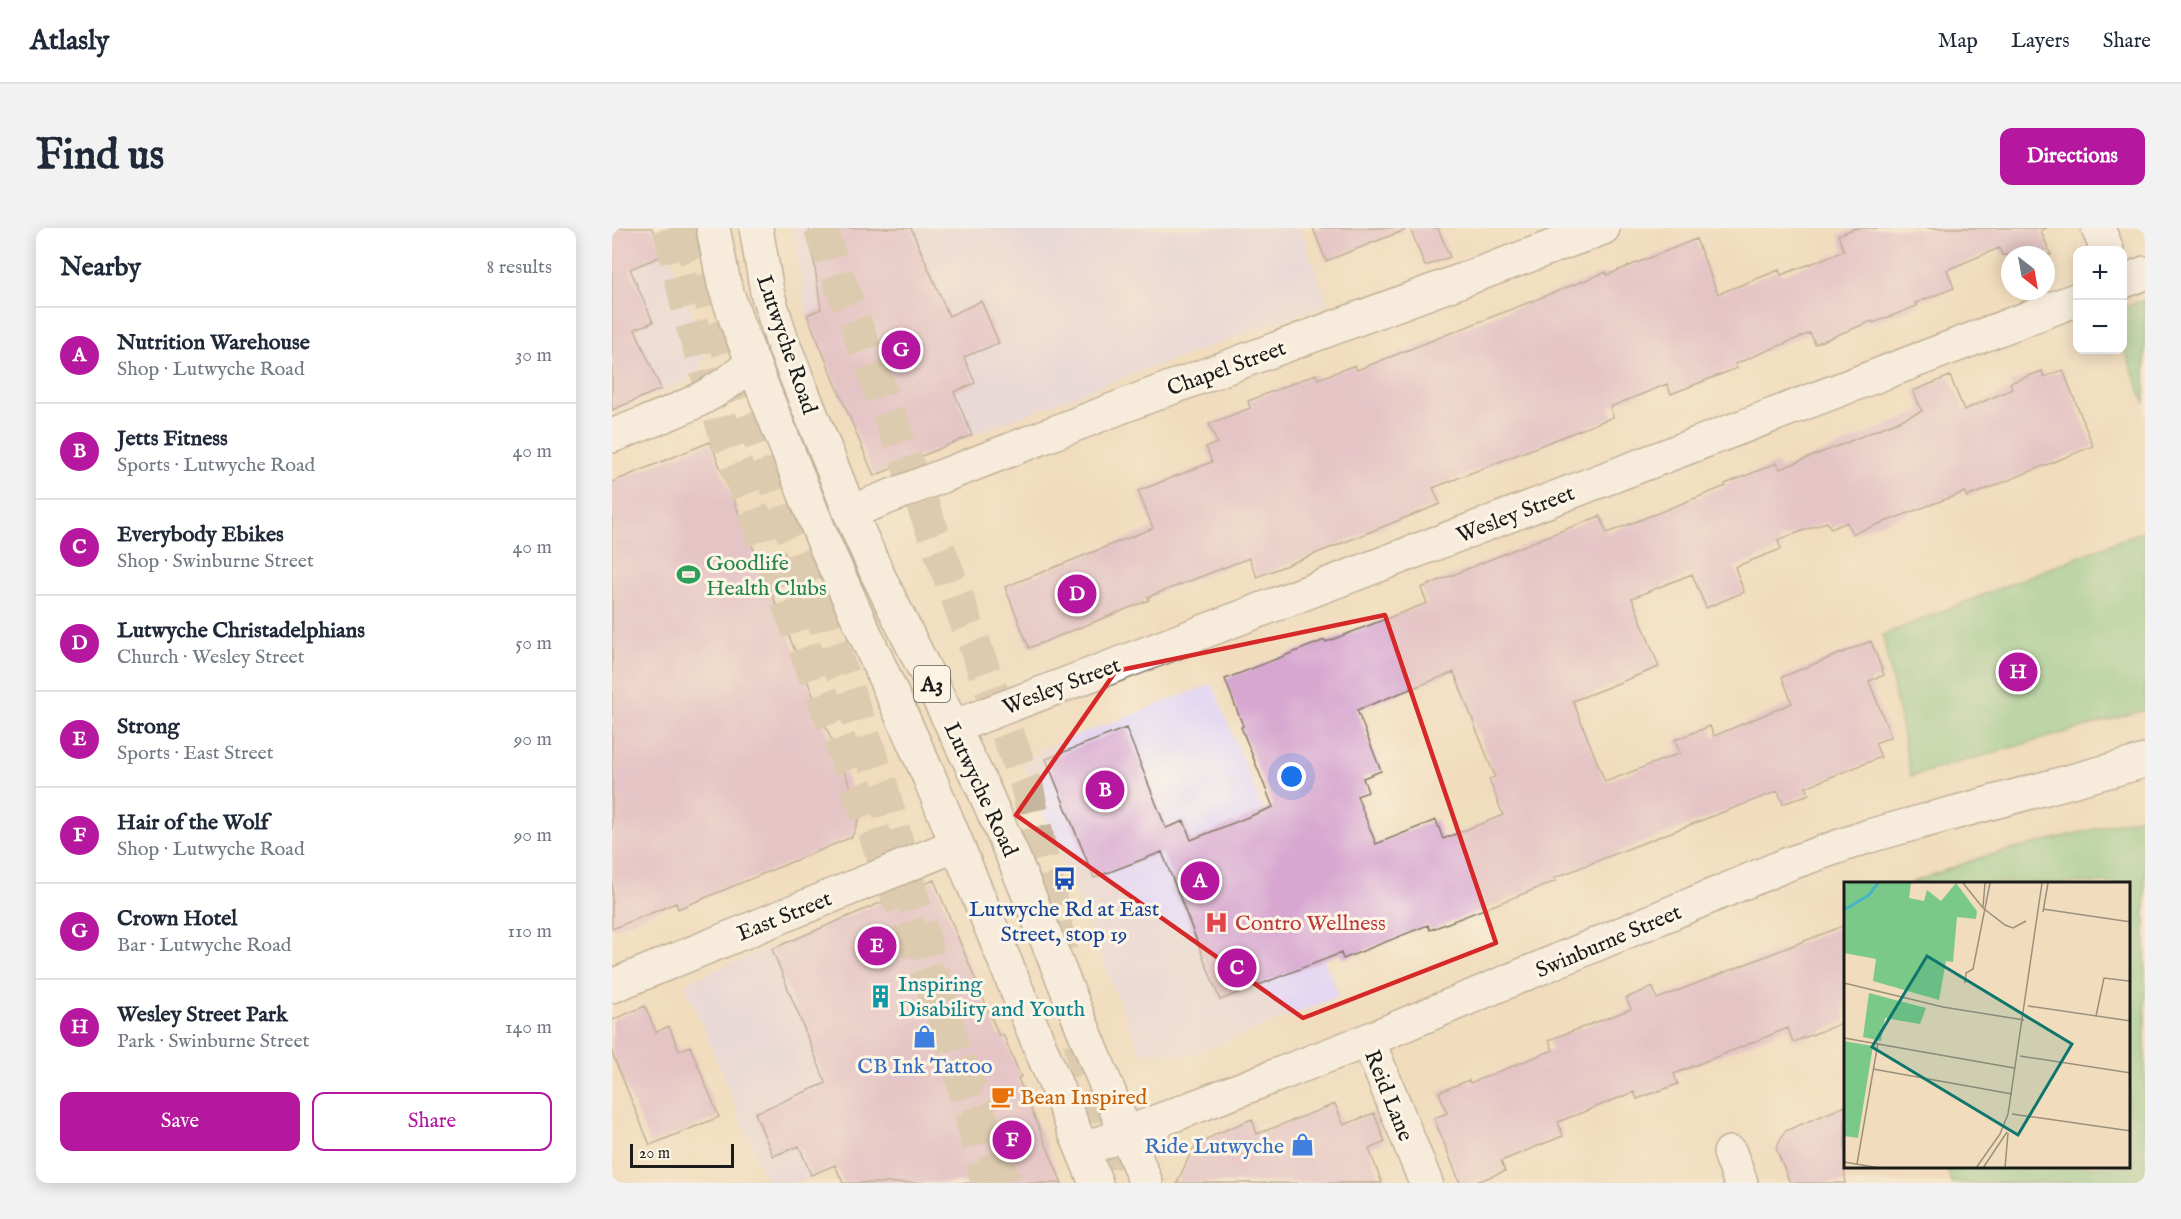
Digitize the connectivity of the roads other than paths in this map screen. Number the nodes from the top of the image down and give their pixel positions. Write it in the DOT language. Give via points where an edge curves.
graph roads {
  1 [pos="713,228"];
  2 [pos="756,228"];
  3 [pos="1603,228"];
  4 [pos="2098,228"];
  5 [pos="2105,246"];
  6 [pos="2145,273"];
  7 [pos="2127,280"];
  8 [pos="2075,300"];
  9 [pos="752,362"];
  10 [pos="612,436"];
  11 [pos="850,512"];
  12 [pos="953,727"];
  13 [pos="2145,761"];
  14 [pos="956,844"];
  15 [pos="612,986"];
  16 [pos="1368,1040"];
  17 [pos="1126,1134"];
  18 [pos="1083,1150"];
  19 [pos="1096,1183"];
  20 [pos="1146,1183"];
  21 [pos="1426,1183"];
  1 -- 9 [label="main road, Lutwyche Road / A3" via="724,284"];
  2 -- 11 [label="main road, Lutwyche Road / A3" via="767,292 782,341"];
  3 -- 11 [label="main road, Chapel Street" via="1149,396"];
  4 -- 5 [label="main road"];
  6 -- 7 [label="main road"];
  8 -- 12 [label="main road, Wesley Street"];
  9 -- 10 [label="main road" via="706,397"];
  9 -- 14 [label="main road, Lutwyche Road / A3" via="825,545"];
  11 -- 12 [label="main road, Lutwyche Road / A3"];
  12 -- 17 [label="main road, Lutwyche Road / A3" via="1014,859"];
  13 -- 16 [label="main road, Swinburne Street" via="1869,836 1788,864"];
  14 -- 15 [label="main road, East Street"];
  14 -- 18 [label="main road, Lutwyche Road / A3"];
  16 -- 17 [label="main road, Swinburne Street"];
  16 -- 21 [label="main road, Reid Lane"];
  17 -- 18 [label="main road, Swinburne Street"];
  17 -- 20 [label="main road, Lutwyche Road / A3"];
  18 -- 19 [label="main road, Lutwyche Road / A3"];
}
